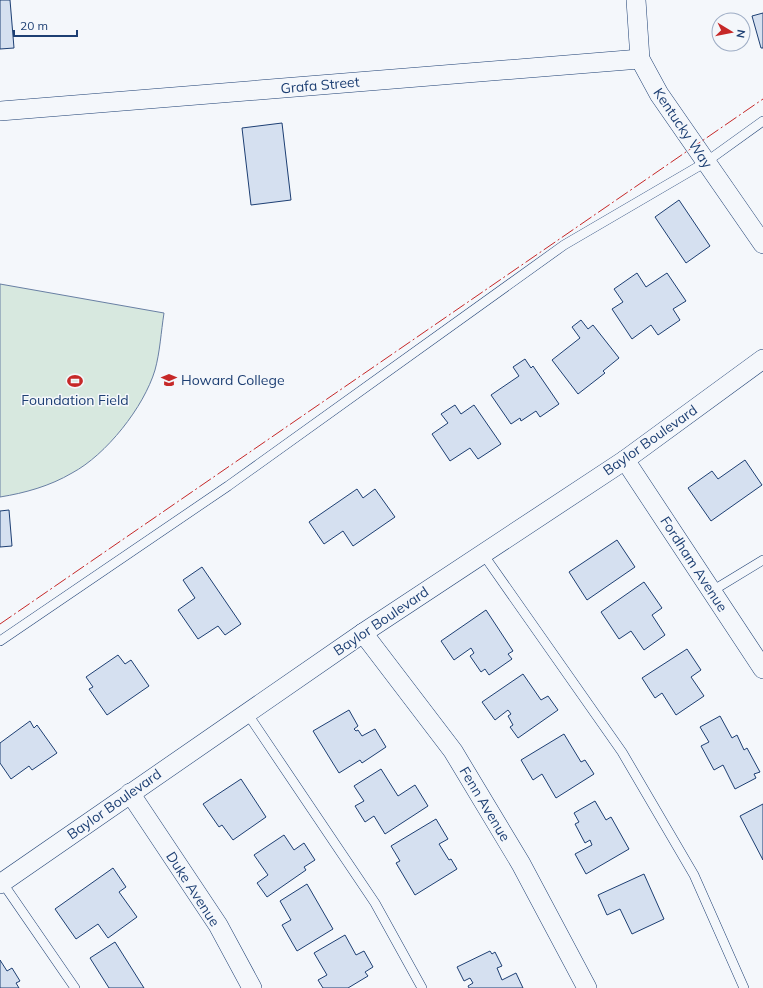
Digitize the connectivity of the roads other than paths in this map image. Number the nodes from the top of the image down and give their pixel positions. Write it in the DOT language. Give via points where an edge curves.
graph roads {
  1 [pos="636,0"];
  2 [pos="640,59"];
  3 [pos="0,111"];
  4 [pos="763,121"];
  5 [pos="706,162"];
  6 [pos="763,244"];
  7 [pos="763,359"];
  8 [pos="625,460"];
  9 [pos="483,554"];
  10 [pos="763,560"];
  11 [pos="712,591"];
  12 [pos="362,633"];
  13 [pos="0,641"];
  14 [pos="763,669"];
  15 [pos="247,713"];
  16 [pos="130,793"];
  17 [pos="1,883"];
  18 [pos="75,988"];
  19 [pos="252,988"];
  20 [pos="422,988"];
  21 [pos="587,988"];
  22 [pos="744,988"];
  1 -- 2 [label="street, Kentucky Way"];
  2 -- 3 [label="street, Grafa Street"];
  2 -- 5 [label="street, Kentucky Way" via="659,94"];
  4 -- 5 [label="lane"];
  5 -- 6 [label="street, Kentucky Way"];
  5 -- 13 [label="lane" via="564,246 228,486"];
  7 -- 8 [label="street, Baylor Boulevard"];
  8 -- 9 [label="street, Baylor Boulevard"];
  8 -- 11 [label="street, Fordham Avenue"];
  9 -- 12 [label="street, Baylor Boulevard"];
  9 -- 22 [label="lane" via="622,752 694,875"];
  10 -- 11 [label="lane"];
  11 -- 14 [label="street, Fordham Avenue"];
  12 -- 15 [label="street, Baylor Boulevard"];
  12 -- 21 [label="street, Fenn Avenue" via="453,751 521,864"];
  15 -- 16 [label="street, Baylor Boulevard"];
  15 -- 20 [label="lane" via="375,903"];
  16 -- 17 [label="street, Baylor Boulevard"];
  16 -- 19 [label="street, Duke Avenue" via="218,925"];
  17 -- 18 [label="lane"];
}
